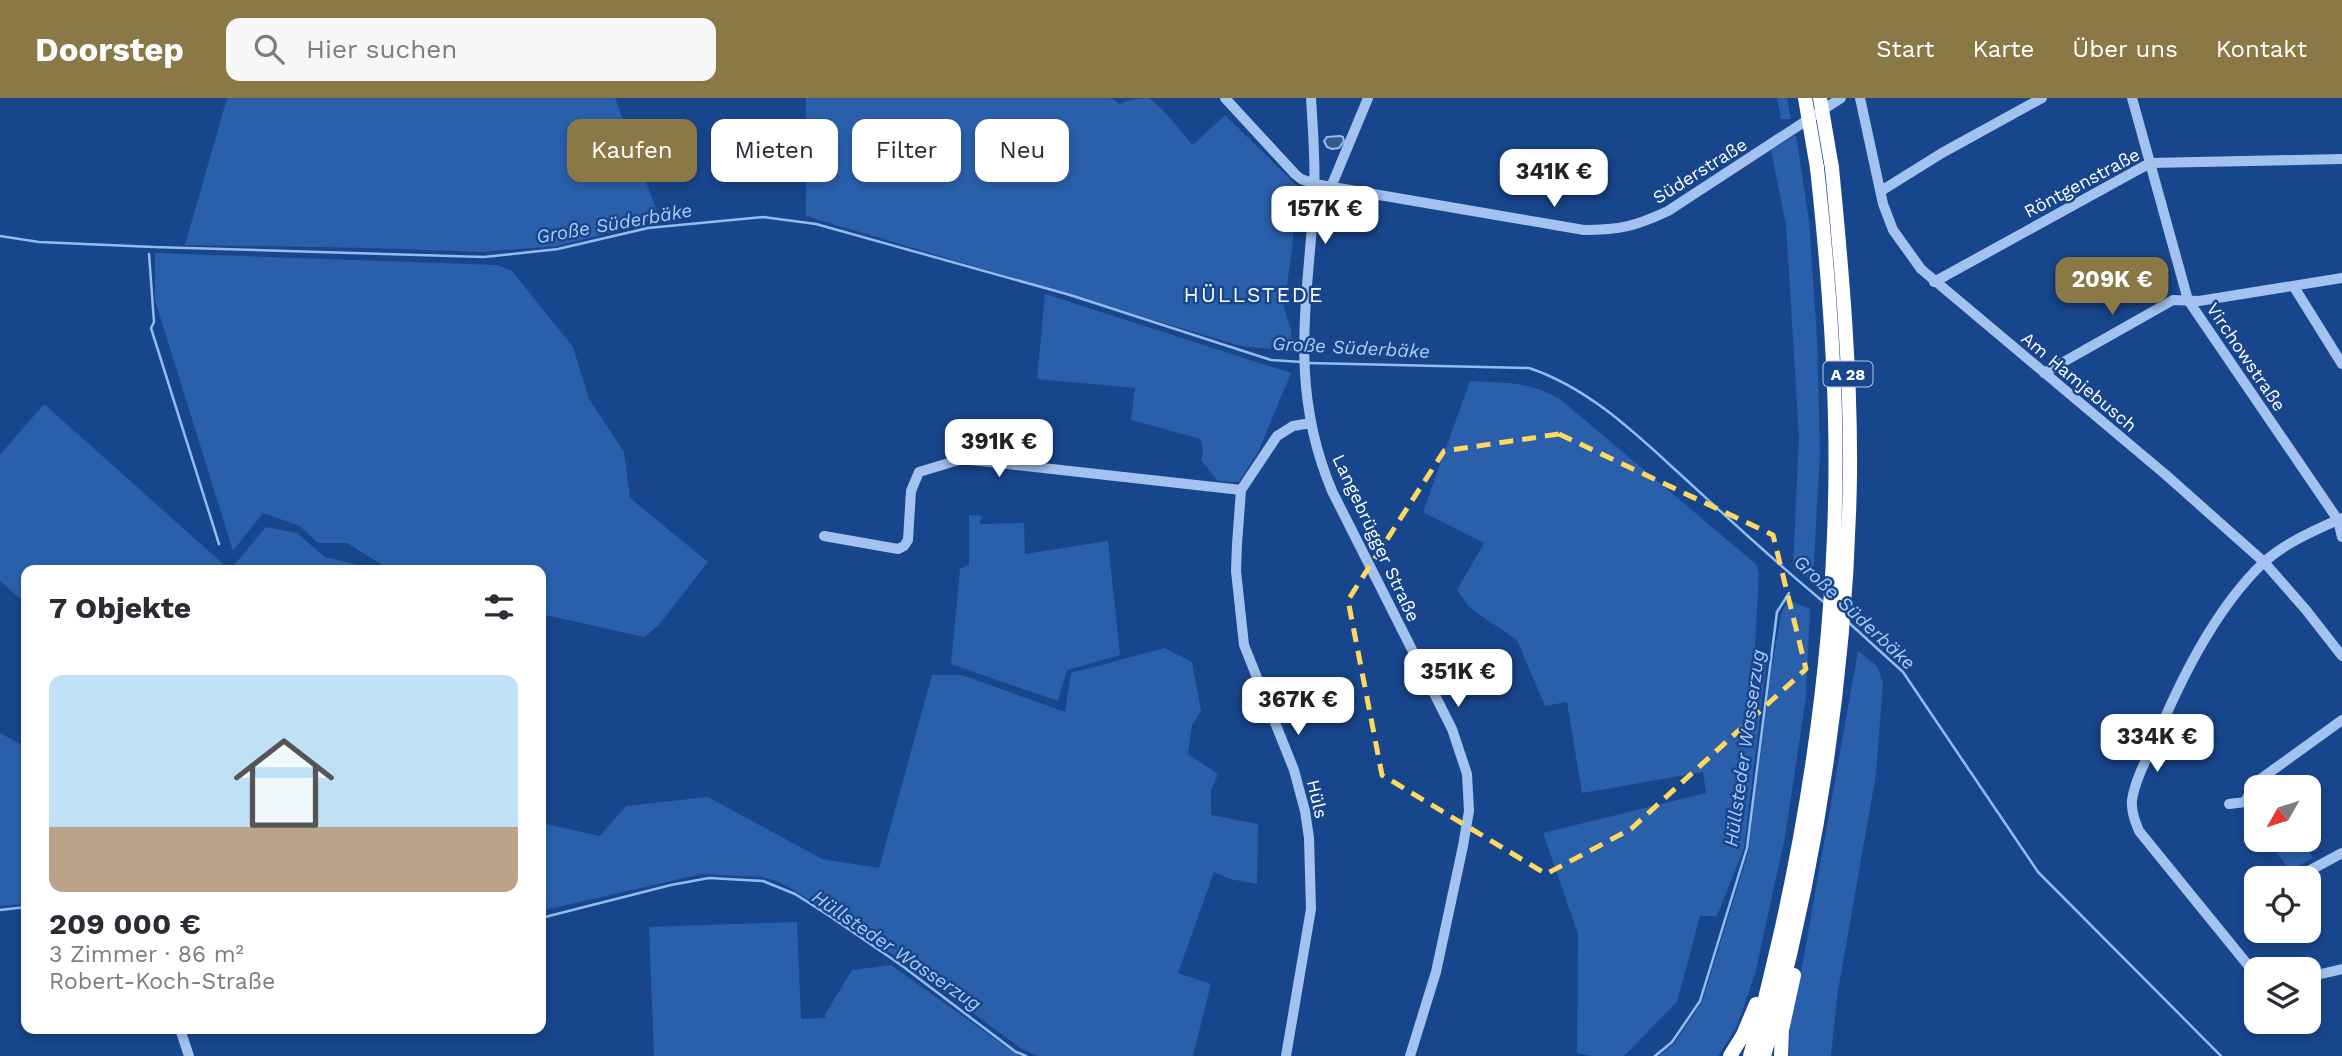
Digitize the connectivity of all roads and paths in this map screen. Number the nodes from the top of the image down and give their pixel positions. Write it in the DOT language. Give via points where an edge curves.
graph roads {
  1 [pos="1225,98"];
  2 [pos="1311,98"];
  3 [pos="1368,98"];
  4 [pos="1805,98"];
  5 [pos="1820,98"];
  6 [pos="1840,98"];
  7 [pos="1860,98"];
  8 [pos="2042,98"];
  9 [pos="2132,98"];
  10 [pos="2342,159"];
  11 [pos="2150,163"];
  12 [pos="1824,168"];
  13 [pos="1315,184"];
  14 [pos="1331,187"];
  15 [pos="1881,191"];
  16 [pos="2342,278"];
  17 [pos="1934,282"];
  18 [pos="2294,287"];
  19 [pos="2189,300"];
  20 [pos="2342,364"];
  21 [pos="2044,373"];
  22 [pos="1311,423"];
  23 [pos="1241,490"];
  24 [pos="2340,519"];
  25 [pos="824,536"];
  26 [pos="2342,537"];
  27 [pos="2264,562"];
  28 [pos="2340,650"];
  29 [pos="1833,652"];
  30 [pos="2342,720"];
  31 [pos="2229,804"];
  32 [pos="2342,853"];
  33 [pos="2318,866"];
  34 [pos="1791,957"];
  35 [pos="2244,960"];
  36 [pos="2342,969"];
  37 [pos="2321,974"];
  38 [pos="1771,975"];
  39 [pos="182,1034"];
  40 [pos="189,1056"];
  41 [pos="1286,1056"];
  42 [pos="1410,1056"];
  43 [pos="1730,1056"];
  44 [pos="1749,1056"];
  45 [pos="1764,1056"];
  46 [pos="1781,1056"];
  1 -- 13 [label="street" via="1295,174"];
  2 -- 13 [label="street, Langebrügger Straße"];
  3 -- 14 [label="street"];
  4 -- 12 [label="highway, A 28, bridge"];
  5 -- 12 [label="highway, A 28, bridge"];
  6 -- 14 [label="street, Süderstraße" via="1668,211 1639,225 1613,230 1584,230"];
  7 -- 15 [label="street, Am Hamjebusch"];
  8 -- 15 [label="street"];
  9 -- 11 [label="street, Virchowstraße"];
  10 -- 11 [label="street, Röntgenstraße"];
  11 -- 17 [label="street, Röntgenstraße"];
  11 -- 19 [label="street, Virchowstraße"];
  12 -- 29 [label="highway, A 28" via="1834,380"];
  12 -- 29 [label="highway, A 28" via="1842,267 1848,365 1846,581"];
  13 -- 14 [label="street, Süderstraße"];
  13 -- 22 [label="street, Langebrügger Straße" via="1303,351"];
  15 -- 17 [label="street, Am Hamjebusch" via="1893,230"];
  16 -- 18 [label="street"];
  17 -- 21 [label="street, Am Hamjebusch"];
  18 -- 19 [label="street"];
  18 -- 20 [label="street"];
  19 -- 21 [label="street" via="2173,299"];
  19 -- 24 [label="street, Virchowstraße"];
  21 -- 27 [label="street, Am Hamjebusch"];
  22 -- 23 [label="street" via="1293,426 1277,436"];
  22 -- 42 [label="street, Langebrügger Straße" via="1332,491 1452,729 1467,774 1469,811 1458,872 1436,972"];
  23 -- 25 [label="street" via="961,459 919,472 911,491 904,547"];
  23 -- 41 [label="street, Hüls" via="1236,570 1242,634 1294,770 1309,838 1311,909"];
  24 -- 26 [label="street, Virchowstraße"];
  24 -- 27 [label="street"];
  27 -- 28 [label="street, Am Hamjebusch"];
  27 -- 35 [label="street" via="2213,627 2172,699 2132,801 2139,831"];
  29 -- 34 [label="highway, A 28" via="1831,736"];
  29 -- 38 [label="highway, A 28" via="1795,870"];
  30 -- 31 [label="street" via="2255,783 2245,802"];
  32 -- 33 [label="street"];
  34 -- 45 [label="highway, A 28"];
  34 -- 46 [label="highway" via="1794,979"];
  36 -- 37 [label="street"];
  38 -- 43 [label="highway"];
  38 -- 44 [label="highway, A 28"];
  39 -- 40 [label="street"];
}
